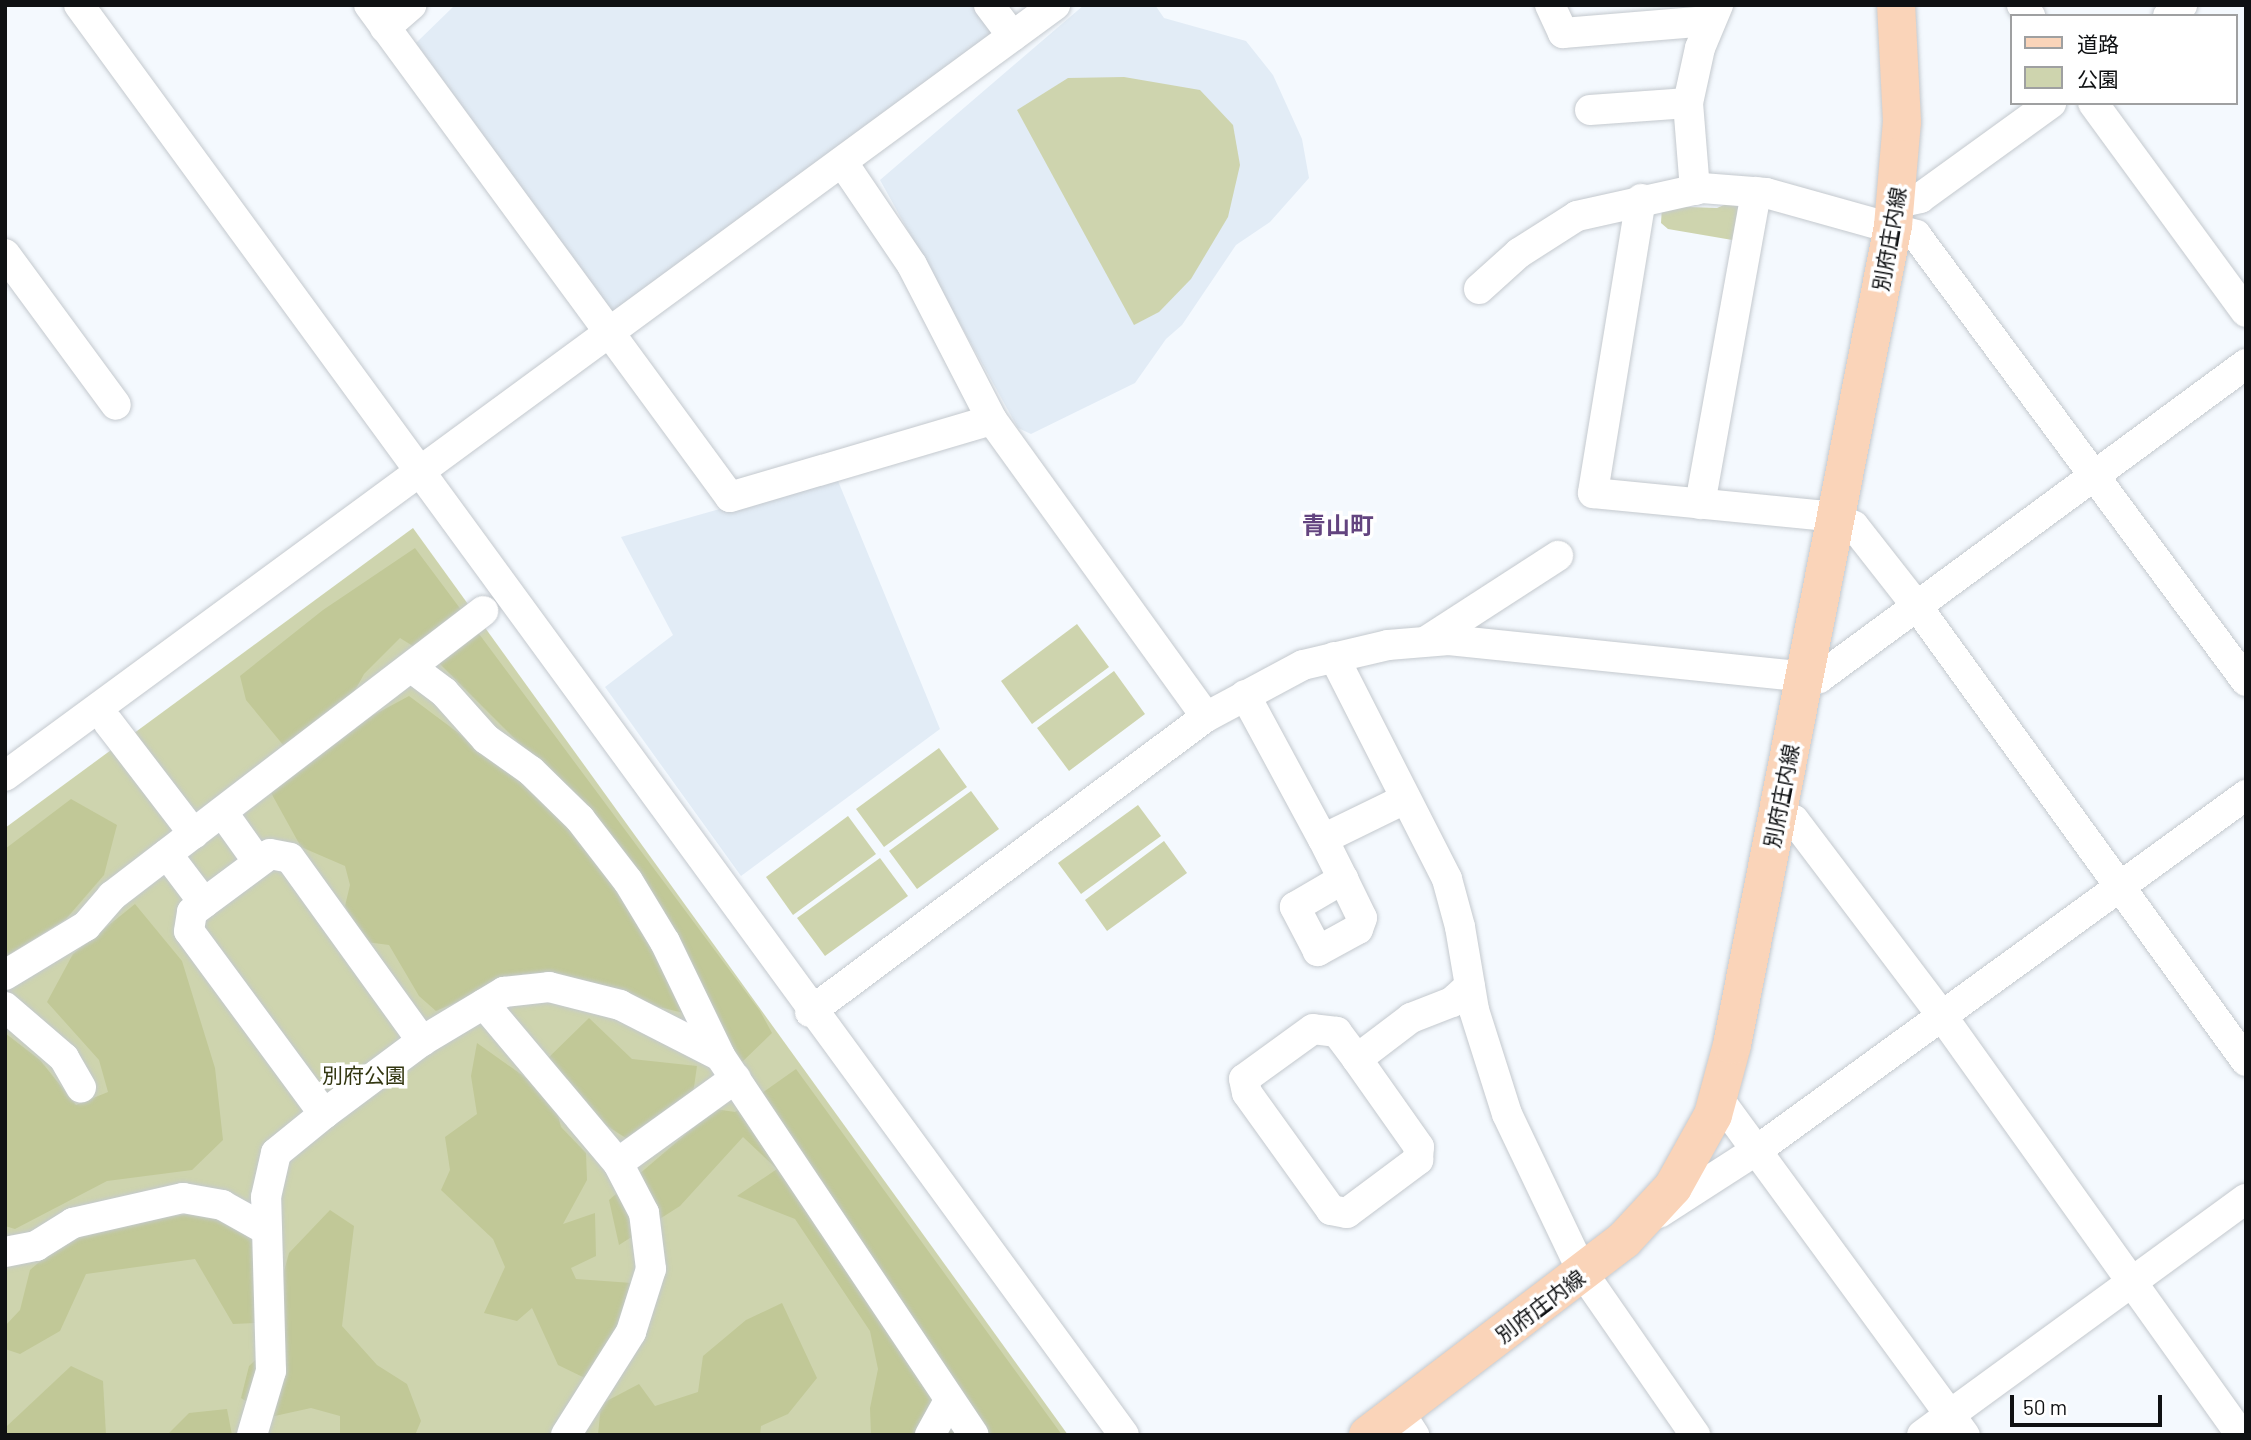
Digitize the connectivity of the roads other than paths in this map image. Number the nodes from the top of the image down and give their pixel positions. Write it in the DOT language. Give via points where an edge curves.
graph roads {
  1 [pos="79,5"];
  2 [pos="411,5"];
  3 [pos="989,5"];
  4 [pos="1055,5"];
  5 [pos="1550,5"];
  6 [pos="1896,5"];
  7 [pos="1714,13"];
  8 [pos="377,17"];
  9 [pos="1012,37"];
  10 [pos="1688,103"];
  11 [pos="2048,105"];
  12 [pos="2095,105"];
  13 [pos="1590,110"];
  14 [pos="843,163"];
  15 [pos="1695,190"];
  16 [pos="1756,192"];
  17 [pos="1642,199"];
  18 [pos="1895,214"];
  19 [pos="5,254"];
  20 [pos="1479,289"];
  21 [pos="2246,312"];
  22 [pos="611,331"];
  23 [pos="2246,364"];
  24 [pos="116,405"];
  25 [pos="992,420"];
  26 [pos="417,470"];
  27 [pos="2093,474"];
  28 [pos="1700,504"];
  29 [pos="1836,517"];
  30 [pos="1558,556"];
  31 [pos="1919,609"];
  32 [pos="483,611"];
  33 [pos="1428,640"];
  34 [pos="1334,657"];
  35 [pos="412,668"];
  36 [pos="1804,676"];
  37 [pos="2246,681"];
  38 [pos="1245,695"];
  39 [pos="1206,717"];
  40 [pos="108,722"];
  41 [pos="5,776"];
  42 [pos="2246,795"];
  43 [pos="1405,799"];
  44 [pos="223,813"];
  45 [pos="1777,816"];
  46 [pos="194,834"];
  47 [pos="1323,839"];
  48 [pos="167,854"];
  49 [pos="258,862"];
  50 [pos="1343,879"];
  51 [pos="2119,887"];
  52 [pos="204,903"];
  53 [pos="5,975"];
  54 [pos="1470,986"];
  55 [pos="484,1004"];
  56 [pos="5,1007"];
  57 [pos="810,1012"];
  58 [pos="1942,1016"];
  59 [pos="422,1041"];
  60 [pos="1357,1059"];
  61 [pos="2246,1061"];
  62 [pos="728,1067"];
  63 [pos="81,1088"];
  64 [pos="1718,1098"];
  65 [pos="324,1114"];
  66 [pos="1759,1149"];
  67 [pos="618,1163"];
  68 [pos="2246,1199"];
  69 [pos="1638,1226"];
  70 [pos="267,1230"];
  71 [pos="5,1252"];
  72 [pos="1583,1273"];
  73 [pos="2132,1282"];
  74 [pos="949,1401"];
  75 [pos="1958,1425"];
  76 [pos="253,1435"];
  77 [pos="566,1435"];
  78 [pos="930,1435"];
  79 [pos="974,1435"];
  80 [pos="1124,1435"];
  81 [pos="1368,1435"];
  82 [pos="1695,1435"];
  83 [pos="1922,1435"];
  84 [pos="2241,1435"];
  1 -- 26 [label="street"];
  2 -- 8 [label="street"];
  3 -- 9 [label="street"];
  4 -- 9 [label="street"];
  5 -- 7 [label="street" via="1563,33"];
  6 -- 18 [label="main road, 別府庄内線" via="1902,95"];
  7 -- 10 [label="street"];
  8 -- 22 [label="street"];
  9 -- 14 [label="street"];
  10 -- 13 [label="street"];
  10 -- 15 [label="street"];
  11 -- 18 [label="street"];
  12 -- 21 [label="street"];
  14 -- 22 [label="street"];
  14 -- 25 [label="street" via="912,265"];
  15 -- 16 [label="street"];
  15 -- 17 [label="street"];
  16 -- 18 [label="street"];
  16 -- 28 [label="street"];
  17 -- 20 [label="street" via="1577,216 1518,253"];
  17 -- 28 [label="street" via="1593,493"];
  18 -- 27 [label="street" via="1916,235"];
  18 -- 29 [label="main road, 別府庄内線"];
  19 -- 24 [label="street"];
  22 -- 25 [label="street" via="730,497"];
  22 -- 26 [label="street"];
  23 -- 27 [label="street"];
  25 -- 39 [label="street"];
  26 -- 41 [label="street"];
  26 -- 57 [label="street"];
  27 -- 31 [label="street"];
  27 -- 37 [label="street"];
  28 -- 29 [label="street"];
  29 -- 31 [label="street" via="1854,526"];
  29 -- 36 [label="main road, 別府庄内線"];
  30 -- 33 [label="street"];
  31 -- 36 [label="street" via="1826,675"];
  31 -- 51 [label="street"];
  32 -- 35 [label="street"];
  33 -- 34 [label="street"];
  33 -- 36 [label="street"];
  34 -- 38 [label="street" via="1303,665"];
  34 -- 43 [label="street"];
  35 -- 44 [label="street" via="342,715"];
  35 -- 62 [label="street" via="580,819 648,910"];
  36 -- 45 [label="main road, 別府庄内線"];
  38 -- 39 [label="street"];
  38 -- 47 [label="street"];
  39 -- 57 [label="street"];
  40 -- 46 [label="street"];
  42 -- 51 [label="street"];
  43 -- 47 [label="street"];
  43 -- 54 [label="street" via="1447,879"];
  44 -- 46 [label="street"];
  44 -- 49 [label="street"];
  45 -- 58 [label="street" via="1794,820"];
  45 -- 64 [label="main road, 別府庄内線"];
  46 -- 48 [label="street"];
  47 -- 50 [label="street"];
  48 -- 52 [label="street"];
  48 -- 53 [label="street" via="112,896 86,926"];
  49 -- 52 [label="street"];
  49 -- 59 [label="street" via="270,854 290,858"];
  51 -- 58 [label="street"];
  51 -- 61 [label="street"];
  52 -- 65 [label="street" via="192,912 189,931"];
  54 -- 60 [label="street" via="1452,1002 1411,1018"];
  54 -- 72 [label="street" via="1497,1088"];
  55 -- 59 [label="street"];
  55 -- 62 [label="street" via="518,987 550,987 621,1005"];
  55 -- 67 [label="street"];
  56 -- 63 [label="street" via="64,1058"];
  57 -- 80 [label="street"];
  58 -- 66 [label="street"];
  58 -- 73 [label="street"];
  59 -- 65 [label="street"];
  60 -- 60 [label="street" via="1419,1147 1418,1160 1347,1213 1331,1210 1247,1093 1244,1079 1313,1028 1337,1032"];
  62 -- 67 [label="street"];
  62 -- 74 [label="street"];
  64 -- 66 [label="street"];
  64 -- 69 [label="main road, 別府庄内線" via="1682,1173"];
  65 -- 70 [label="street" via="276,1153 266,1197"];
  66 -- 69 [label="street"];
  66 -- 75 [label="street"];
  67 -- 77 [label="street" via="645,1213 651,1269 631,1332"];
  68 -- 73 [label="street"];
  69 -- 72 [label="main road, 別府庄内線"];
  70 -- 71 [label="street" via="222,1205 183,1198 73,1223 36,1246"];
  70 -- 76 [label="street" via="271,1371"];
  72 -- 81 [label="main road, 別府庄内線"];
  72 -- 82 [label="street"];
  73 -- 75 [label="street"];
  73 -- 84 [label="street"];
  74 -- 78 [label="street"];
  74 -- 79 [label="street"];
  75 -- 83 [label="street"];
}
